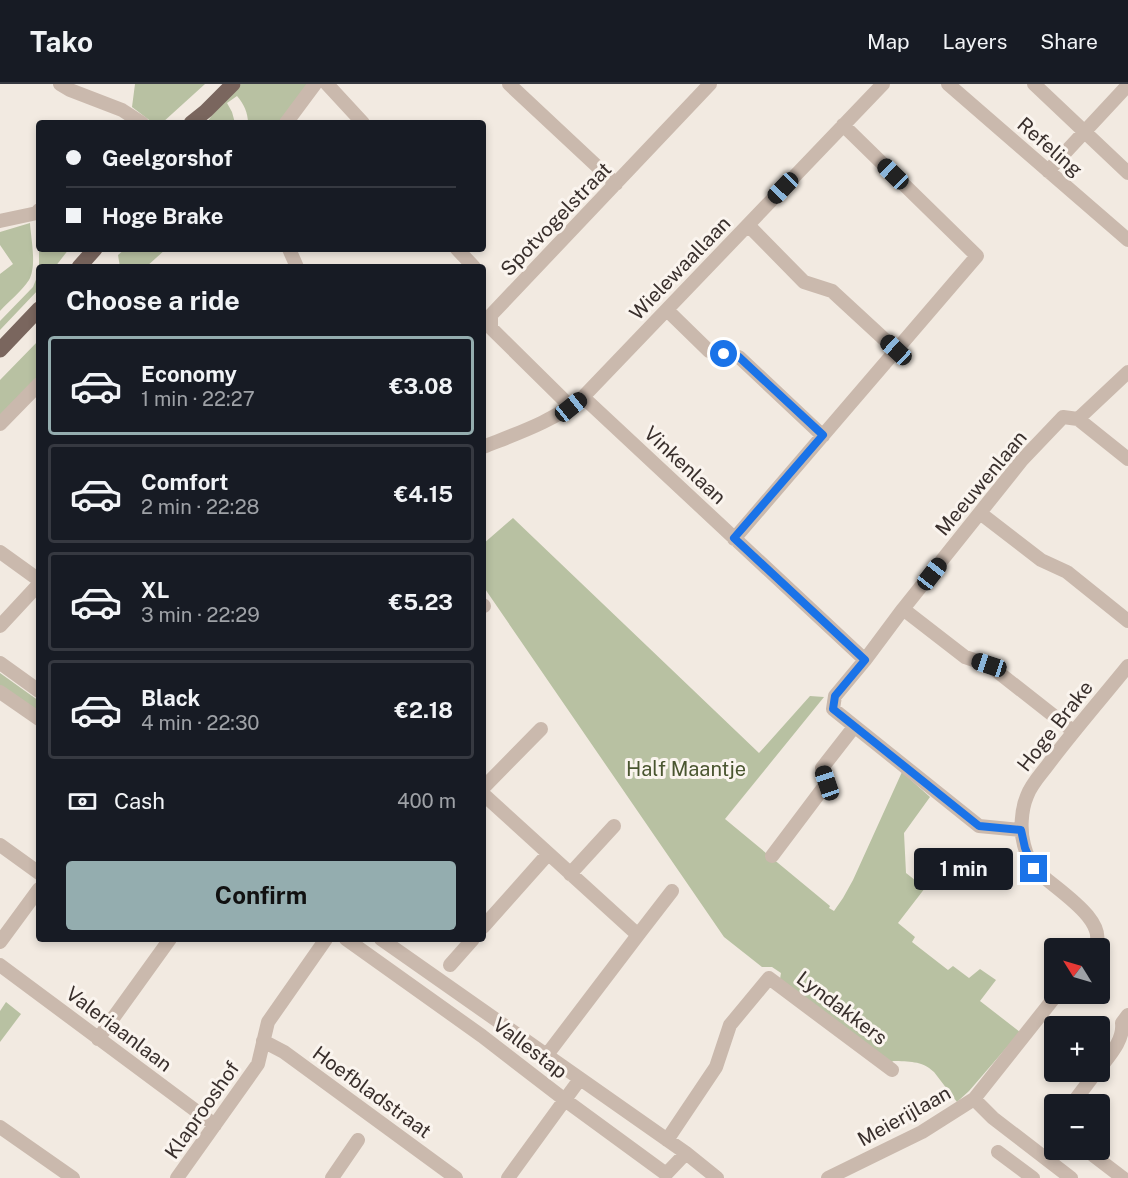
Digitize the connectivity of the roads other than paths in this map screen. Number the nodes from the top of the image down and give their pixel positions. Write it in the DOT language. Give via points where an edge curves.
graph roads {
  1 [pos="60,84"];
  2 [pos="232,84"];
  3 [pos="315,84"];
  4 [pos="327,84"];
  5 [pos="509,84"];
  6 [pos="710,84"];
  7 [pos="883,84"];
  8 [pos="948,84"];
  9 [pos="1034,84"];
  10 [pos="1128,85"];
  11 [pos="121,117"];
  12 [pos="203,117"];
  13 [pos="288,120"];
  14 [pos="360,120"];
  15 [pos="843,125"];
  16 [pos="1085,132"];
  17 [pos="1048,171"];
  18 [pos="1128,173"];
  19 [pos="616,184"];
  20 [pos="36,213"];
  21 [pos="0,221"];
  22 [pos="748,225"];
  23 [pos="1128,240"];
  24 [pos="92,252"];
  25 [pos="460,252"];
  26 [pos="82,264"];
  27 [pos="471,264"];
  28 [pos="667,310"];
  29 [pos="36,312"];
  30 [pos="0,350"];
  31 [pos="896,350"];
  32 [pos="1128,372"];
  33 [pos="36,387"];
  34 [pos="583,397"];
  35 [pos="571,407"];
  36 [pos="1078,418"];
  37 [pos="0,424"];
  38 [pos="823,435"];
  39 [pos="486,446"];
  40 [pos="1128,459"];
  41 [pos="980,513"];
  42 [pos="734,538"];
  43 [pos="0,552"];
  44 [pos="36,580"];
  45 [pos="36,585"];
  46 [pos="903,609"];
  47 [pos="1128,621"];
  48 [pos="0,626"];
  49 [pos="865,660"];
  50 [pos="0,663"];
  51 [pos="1128,666"];
  52 [pos="36,689"];
  53 [pos="0,692"];
  54 [pos="36,717"];
  55 [pos="854,727"];
  56 [pos="541,729"];
  57 [pos="1073,731"];
  58 [pos="486,785"];
  59 [pos="486,797"];
  60 [pos="614,826"];
  61 [pos="1021,830"];
  62 [pos="0,845"];
  63 [pos="548,854"];
  64 [pos="772,856"];
  65 [pos="36,871"];
  66 [pos="570,874"];
  67 [pos="672,891"];
  68 [pos="36,894"];
  69 [pos="486,924"];
  70 [pos="638,935"];
  71 [pos="1098,938"];
  72 [pos="0,942"];
  73 [pos="168,942"];
  74 [pos="324,942"];
  75 [pos="350,942"];
  76 [pos="385,942"];
  77 [pos="470,942"];
  78 [pos="0,965"];
  79 [pos="450,965"];
  80 [pos="1049,1004"];
  81 [pos="1126,1026"];
  82 [pos="98,1039"];
  83 [pos="263,1041"];
  84 [pos="1110,1055"];
  85 [pos="546,1056"];
  86 [pos="892,1070"];
  87 [pos="580,1079"];
  88 [pos="1089,1082"];
  89 [pos="1080,1094"];
  90 [pos="974,1099"];
  91 [pos="565,1100"];
  92 [pos="215,1125"];
  93 [pos="0,1127"];
  94 [pos="358,1140"];
  95 [pos="667,1140"];
  96 [pos="998,1152"];
  97 [pos="686,1153"];
  98 [pos="1099,1160"];
  99 [pos="73,1178"];
  100 [pos="177,1178"];
  101 [pos="332,1178"];
  102 [pos="456,1178"];
  103 [pos="508,1178"];
  104 [pos="717,1178"];
  105 [pos="828,1178"];
  106 [pos="1033,1178"];
  107 [pos="1071,1178"];
  108 [pos="1123,1178"];
  1 -- 11 [label="street"];
  2 -- 12 [label="main road"];
  3 -- 13 [label="street"];
  4 -- 14 [label="street"];
  5 -- 19 [label="street"];
  6 -- 19 [label="street, Spotvogelstraat"];
  7 -- 15 [label="street, Wielewaallaan"];
  8 -- 17 [label="street, Refeling"];
  9 -- 16 [label="street, Refeling"];
  10 -- 16 [label="street"];
  15 -- 22 [label="street, Wielewaallaan"];
  15 -- 31 [label="street" via="977,256"];
  16 -- 17 [label="street"];
  16 -- 18 [label="street, Refeling"];
  17 -- 23 [label="street, Refeling"];
  19 -- 35 [label="street, Spotvogelstraat" via="491,315 491,328"];
  20 -- 21 [label="street"];
  22 -- 28 [label="street, Wielewaallaan"];
  22 -- 31 [label="street" via="804,282 832,291"];
  24 -- 26 [label="main road"];
  25 -- 27 [label="street"];
  28 -- 34 [label="street, Wielewaallaan"];
  28 -- 38 [label="street" via="709,351 739,357"];
  29 -- 30 [label="main road"];
  31 -- 38 [label="street"];
  32 -- 36 [label="street, Meeuwenlaan"];
  33 -- 37 [label="street"];
  34 -- 35 [label="street, Wielewaallaan"];
  34 -- 42 [label="street, Vinkenlaan"];
  35 -- 39 [label="street, Wielewaallaan"];
  36 -- 40 [label="street"];
  36 -- 41 [label="street, Meeuwenlaan" via="1063,417"];
  38 -- 42 [label="street"];
  41 -- 46 [label="street, Meeuwenlaan"];
  41 -- 47 [label="street" via="1041,560 1066,572"];
  42 -- 49 [label="street, Vinkenlaan"];
  43 -- 44 [label="street"];
  45 -- 48 [label="street"];
  46 -- 49 [label="street, Meeuwenlaan"];
  46 -- 57 [label="street" via="965,657 989,665"];
  49 -- 55 [label="street, Meeuwenlaan" via="835,696 833,709"];
  50 -- 52 [label="street"];
  51 -- 57 [label="street, Hoge Brake"];
  53 -- 54 [label="street"];
  55 -- 61 [label="street" via="979,826"];
  55 -- 64 [label="street" via="822,768 827,783"];
  56 -- 58 [label="street"];
  57 -- 61 [label="street, Hoge Brake" via="1026,796"];
  59 -- 63 [label="street"];
  60 -- 66 [label="street"];
  61 -- 71 [label="street, Hoge Brake" via="1034,869 1085,912"];
  62 -- 65 [label="street"];
  63 -- 66 [label="street"];
  63 -- 69 [label="street"];
  66 -- 70 [label="street"];
  67 -- 70 [label="street"];
  68 -- 72 [label="street"];
  70 -- 85 [label="street"];
  73 -- 82 [label="street"];
  74 -- 83 [label="street, Klaprooshof" via="268,1022"];
  75 -- 91 [label="street, Vallestap"];
  76 -- 85 [label="street, Vallestap"];
  77 -- 79 [label="street"];
  78 -- 82 [label="street, Valeriaanlaan"];
  80 -- 90 [label="street, Meierijlaan"];
  81 -- 84 [label="street"];
  82 -- 92 [label="street, Valeriaanlaan"];
  83 -- 92 [label="street, Klaprooshof" via="258,1064"];
  83 -- 102 [label="street, Hoefbladstraat" via="284,1052"];
  85 -- 87 [label="street, Vallestap"];
  86 -- 95 [label="street, Lyndakkers" via="769,978 730,1025 716,1067"];
  87 -- 91 [label="street"];
  87 -- 95 [label="street, Vallestap"];
  88 -- 89 [label="street"];
  90 -- 105 [label="street, Meierijlaan" via="922,1132"];
  90 -- 107 [label="street"];
  91 -- 97 [label="street, Vallestap" via="666,1174"];
  91 -- 103 [label="street"];
  92 -- 100 [label="street, Klaprooshof"];
  93 -- 99 [label="street"];
  94 -- 101 [label="street"];
  95 -- 97 [label="street, Vallestap"];
  96 -- 106 [label="street"];
  97 -- 104 [label="street, Vallestap"];
  98 -- 108 [label="street"];
}
